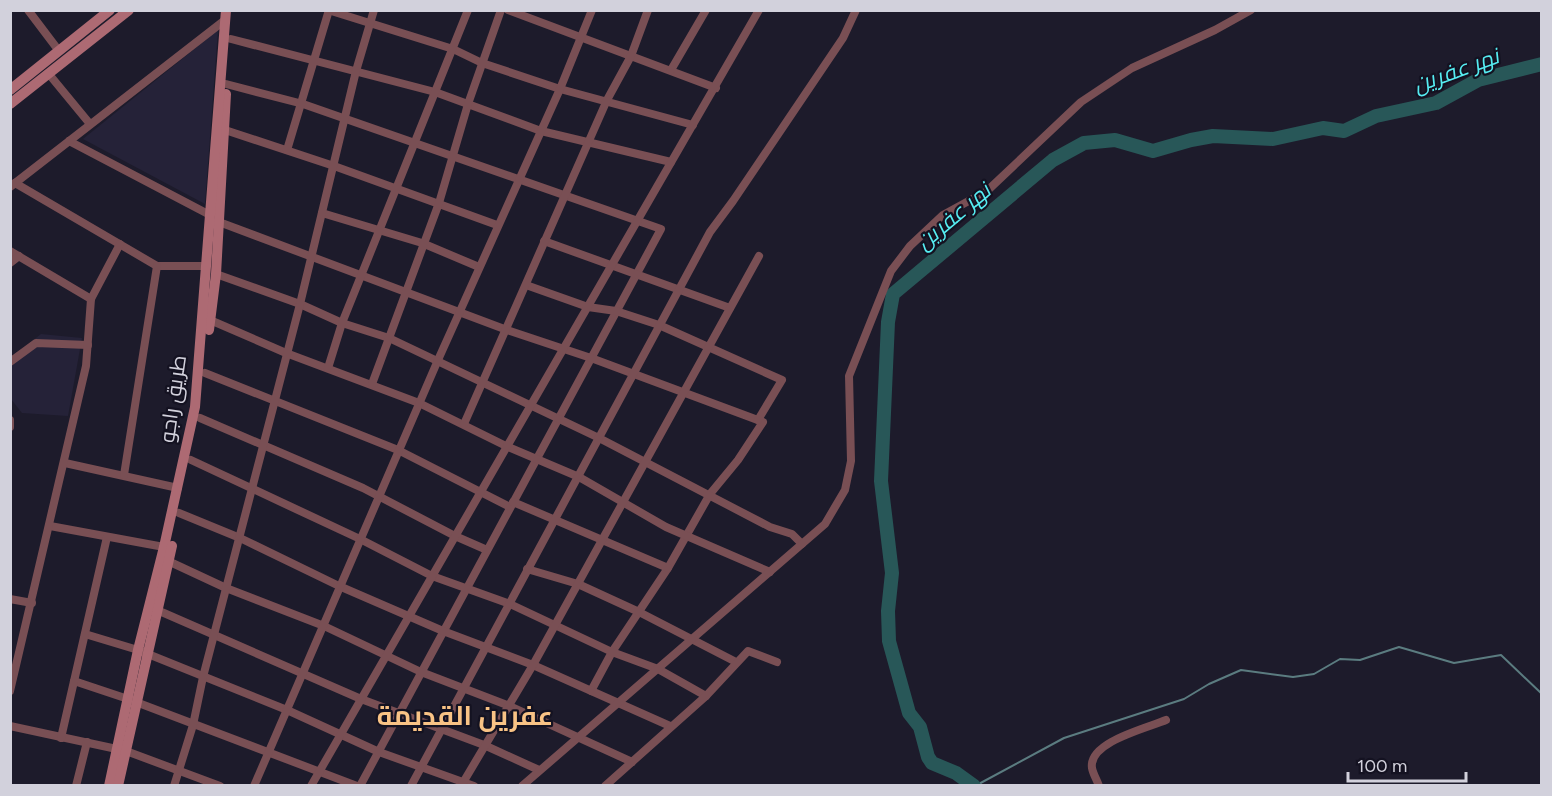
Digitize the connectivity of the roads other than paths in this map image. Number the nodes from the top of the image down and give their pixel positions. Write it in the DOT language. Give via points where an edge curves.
graph roads {
  1 [pos="28,10"];
  2 [pos="110,10"];
  3 [pos="129,10"];
  4 [pos="233,10"];
  5 [pos="374,10"];
  6 [pos="468,10"];
  7 [pos="501,10"];
  8 [pos="508,10"];
  9 [pos="592,10"];
  10 [pos="648,10"];
  11 [pos="706,10"];
  12 [pos="759,10"];
  13 [pos="856,10"];
  14 [pos="1251,10"];
  15 [pos="329,11"];
  16 [pos="226,15"];
  17 [pos="97,20"];
  18 [pos="371,23"];
  19 [pos="105,30"];
  20 [pos="580,38"];
  21 [pos="231,39"];
  22 [pos="453,49"];
  23 [pos="59,51"];
  24 [pos="631,56"];
  25 [pos="315,60"];
  26 [pos="482,63"];
  27 [pos="671,70"];
  28 [pos="357,71"];
  29 [pos="48,73"];
  30 [pos="226,84"];
  31 [pos="18,88"];
  32 [pos="716,88"];
  33 [pos="560,89"];
  34 [pos="435,92"];
  35 [pos="607,100"];
  36 [pos="10,104"];
  37 [pos="303,104"];
  38 [pos="468,104"];
  39 [pos="346,119"];
  40 [pos="90,124"];
  41 [pos="693,125"];
  42 [pos="225,130"];
  43 [pos="541,131"];
  44 [pos="69,141"];
  45 [pos="415,143"];
  46 [pos="588,143"];
  47 [pos="287,150"];
  48 [pos="454,157"];
  49 [pos="671,162"];
  50 [pos="334,166"];
  51 [pos="519,179"];
  52 [pos="13,185"];
  53 [pos="397,188"];
  54 [pos="564,195"];
  55 [pos="439,203"];
  56 [pos="322,213"];
  57 [pos="214,218"];
  58 [pos="637,220"];
  59 [pos="497,225"];
  60 [pos="380,229"];
  61 [pos="544,241"];
  62 [pos="422,243"];
  63 [pos="120,244"];
  64 [pos="10,251"];
  65 [pos="19,256"];
  66 [pos="311,256"];
  67 [pos="759,256"];
  68 [pos="10,263"];
  69 [pos="612,265"];
  70 [pos="157,266"];
  71 [pos="206,266"];
  72 [pos="479,267"];
  73 [pos="216,274"];
  74 [pos="362,274"];
  75 [pos="636,274"];
  76 [pos="526,285"];
  77 [pos="679,289"];
  78 [pos="405,292"];
  79 [pos="91,299"];
  80 [pos="300,304"];
  81 [pos="588,307"];
  82 [pos="730,308"];
  83 [pos="616,311"];
  84 [pos="460,312"];
  85 [pos="210,321"];
  86 [pos="342,323"];
  87 [pos="659,325"];
  88 [pos="507,330"];
  89 [pos="389,338"];
  90 [pos="88,345"];
  91 [pos="708,348"];
  92 [pos="563,349"];
  93 [pos="286,353"];
  94 [pos="591,358"];
  95 [pos="438,360"];
  96 [pos="10,362"];
  97 [pos="327,368"];
  98 [pos="205,373"];
  99 [pos="633,374"];
  100 [pos="372,384"];
  101 [pos="483,384"];
  102 [pos="683,393"];
  103 [pos="274,401"];
  104 [pos="419,403"];
  105 [pos="532,406"];
  106 [pos="200,418"];
  107 [pos="557,418"];
  108 [pos="10,420"];
  109 [pos="758,420"];
  110 [pos="464,424"];
  111 [pos="10,427"];
  112 [pos="598,438"];
  113 [pos="264,445"];
  114 [pos="506,446"];
  115 [pos="398,450"];
  116 [pos="191,459"];
  117 [pos="536,459"];
  118 [pos="645,462"];
  119 [pos="65,463"];
  120 [pos="124,475"];
  121 [pos="579,477"];
  122 [pos="178,488"];
  123 [pos="253,488"];
  124 [pos="480,493"];
  125 [pos="710,494"];
  126 [pos="379,498"];
  127 [pos="622,502"];
  128 [pos="511,505"];
  129 [pos="179,513"];
  130 [pos="556,521"];
  131 [pos="50,526"];
  132 [pos="687,535"];
  133 [pos="455,536"];
  134 [pos="106,537"];
  135 [pos="240,538"];
  136 [pos="360,539"];
  137 [pos="601,540"];
  138 [pos="802,544"];
  139 [pos="164,547"];
  140 [pos="487,550"];
  141 [pos="168,561"];
  142 [pos="668,568"];
  143 [pos="527,569"];
  144 [pos="770,572"];
  145 [pos="432,576"];
  146 [pos="578,584"];
  147 [pos="339,586"];
  148 [pos="226,588"];
  149 [pos="467,590"];
  150 [pos="10,599"];
  151 [pos="32,603"];
  152 [pos="510,604"];
  153 [pos="157,610"];
  154 [pos="639,612"];
  155 [pos="408,615"];
  156 [pos="555,625"];
  157 [pos="324,626"];
  158 [pos="443,631"];
  159 [pos="85,634"];
  160 [pos="216,634"];
  161 [pos="693,639"];
  162 [pos="486,647"];
  163 [pos="612,652"];
  164 [pos="141,653"];
  165 [pos="386,655"];
  166 [pos="14,660"];
  167 [pos="736,662"];
  168 [pos="777,662"];
  169 [pos="533,665"];
  170 [pos="658,669"];
  171 [pos="303,672"];
  172 [pos="421,672"];
  173 [pos="203,677"];
  174 [pos="74,681"];
  175 [pos="464,688"];
  176 [pos="591,690"];
  177 [pos="10,691"];
  178 [pos="705,696"];
  179 [pos="361,699"];
  180 [pos="132,702"];
  181 [pos="620,703"];
  182 [pos="507,705"];
  183 [pos="287,710"];
  184 [pos="398,714"];
  185 [pos="1166,720"];
  186 [pos="193,725"];
  187 [pos="10,726"];
  188 [pos="670,726"];
  189 [pos="442,729"];
  190 [pos="341,735"];
  191 [pos="580,737"];
  192 [pos="61,738"];
  193 [pos="87,742"];
  194 [pos="484,746"];
  195 [pos="122,750"];
  196 [pos="379,752"];
  197 [pos="269,753"];
  198 [pos="632,762"];
  199 [pos="423,765"];
  200 [pos="539,770"];
  201 [pos="179,771"];
  202 [pos="319,771"];
  203 [pos="462,783"];
  204 [pos="76,786"];
  205 [pos="109,786"];
  206 [pos="118,786"];
  207 [pos="174,786"];
  208 [pos="220,786"];
  209 [pos="254,786"];
  210 [pos="311,786"];
  211 [pos="359,786"];
  212 [pos="411,786"];
  213 [pos="474,786"];
  214 [pos="522,786"];
  215 [pos="605,786"];
  216 [pos="1100,786"];
  1 -- 23 [label="street"];
  2 -- 17 [label="main road"];
  3 -- 19 [label="main road"];
  4 -- 21 [label="main road, طريق راجو"];
  5 -- 18 [label="street"];
  6 -- 22 [label="street"];
  7 -- 26 [label="street"];
  8 -- 20 [label="street"];
  9 -- 20 [label="street"];
  10 -- 24 [label="street"];
  11 -- 27 [label="street"];
  12 -- 32 [label="street"];
  13 -- 77 [label="street" via="830,57 710,232"];
  14 -- 138 [label="street" via="1132,68 1081,102 987,191 944,215 910,246 891,271 849,376 851,461 845,490 825,524"];
  15 -- 18 [label="street"];
  15 -- 25 [label="street"];
  16 -- 40 [label="street"];
  16 -- 57 [label="main road, طريق راجو"];
  17 -- 19 [label="main road"];
  17 -- 23 [label="main road"];
  18 -- 22 [label="street"];
  18 -- 28 [label="street"];
  19 -- 29 [label="main road"];
  20 -- 24 [label="street"];
  20 -- 33 [label="street"];
  21 -- 25 [label="street"];
  21 -- 30 [label="main road, طريق راجو"];
  22 -- 26 [label="street"];
  22 -- 34 [label="street"];
  23 -- 31 [label="main road"];
  24 -- 27 [label="street"];
  24 -- 35 [label="street"];
  25 -- 28 [label="street"];
  25 -- 37 [label="street"];
  26 -- 33 [label="street"];
  26 -- 38 [label="street"];
  27 -- 32 [label="street"];
  28 -- 34 [label="street"];
  28 -- 39 [label="street"];
  29 -- 31 [label="main road"];
  29 -- 40 [label="street"];
  30 -- 37 [label="street"];
  30 -- 42 [label="main road, طريق راجو"];
  31 -- 36 [label="main road"];
  32 -- 41 [label="street"];
  33 -- 35 [label="street"];
  33 -- 43 [label="street"];
  34 -- 38 [label="street"];
  34 -- 45 [label="street"];
  35 -- 41 [label="street"];
  35 -- 46 [label="street"];
  37 -- 39 [label="street"];
  37 -- 47 [label="street"];
  38 -- 43 [label="street"];
  38 -- 48 [label="street"];
  39 -- 45 [label="street"];
  39 -- 50 [label="street"];
  40 -- 44 [label="street"];
  41 -- 49 [label="street"];
  42 -- 47 [label="street"];
  42 -- 57 [label="main road, طريق راجو"];
  43 -- 46 [label="street"];
  43 -- 51 [label="street"];
  44 -- 52 [label="street"];
  44 -- 57 [label="street"];
  45 -- 48 [label="street"];
  45 -- 53 [label="street"];
  46 -- 49 [label="street"];
  46 -- 54 [label="street"];
  47 -- 50 [label="street"];
  48 -- 51 [label="street"];
  48 -- 55 [label="street"];
  49 -- 58 [label="street"];
  50 -- 53 [label="street"];
  50 -- 56 [label="street"];
  51 -- 54 [label="street"];
  51 -- 59 [label="street"];
  52 -- 63 [label="street"];
  53 -- 55 [label="street"];
  53 -- 60 [label="street"];
  54 -- 58 [label="street"];
  54 -- 61 [label="street"];
  55 -- 59 [label="street"];
  55 -- 62 [label="street"];
  56 -- 60 [label="street"];
  56 -- 66 [label="street"];
  57 -- 66 [label="street"];
  57 -- 71 [label="main road, طريق راجو"];
  57 -- 73 [label="main road, طريق راجو"];
  58 -- 69 [label="street"];
  58 -- 75 [label="street" via="661,229"];
  59 -- 72 [label="street"];
  60 -- 62 [label="street"];
  60 -- 74 [label="street"];
  61 -- 69 [label="street"];
  61 -- 76 [label="street"];
  62 -- 72 [label="street"];
  62 -- 78 [label="street"];
  63 -- 70 [label="street"];
  63 -- 79 [label="street"];
  64 -- 65 [label="street"];
  65 -- 68 [label="street"];
  65 -- 79 [label="street"];
  66 -- 74 [label="street"];
  66 -- 80 [label="street"];
  67 -- 82 [label="street"];
  69 -- 75 [label="street"];
  69 -- 81 [label="street"];
  70 -- 71 [label="street"];
  70 -- 120 [label="street"];
  71 -- 122 [label="main road, طريق راجو" via="195,407"];
  72 -- 84 [label="street"];
  73 -- 80 [label="street"];
  73 -- 85 [label="main road, طريق راجو"];
  74 -- 78 [label="street"];
  74 -- 86 [label="street"];
  75 -- 77 [label="street"];
  75 -- 83 [label="street"];
  76 -- 81 [label="street"];
  76 -- 88 [label="street"];
  77 -- 82 [label="street"];
  77 -- 87 [label="street"];
  78 -- 84 [label="street"];
  78 -- 89 [label="street"];
  79 -- 90 [label="street"];
  80 -- 86 [label="street"];
  80 -- 93 [label="street"];
  81 -- 83 [label="street"];
  81 -- 92 [label="street"];
  82 -- 91 [label="street"];
  83 -- 87 [label="street"];
  83 -- 94 [label="street"];
  84 -- 88 [label="street"];
  84 -- 95 [label="street"];
  85 -- 93 [label="street"];
  85 -- 98 [label="main road, طريق راجو"];
  86 -- 89 [label="street"];
  86 -- 97 [label="street"];
  87 -- 91 [label="street"];
  87 -- 99 [label="street"];
  88 -- 92 [label="street"];
  88 -- 101 [label="street"];
  89 -- 95 [label="street"];
  89 -- 100 [label="street"];
  90 -- 96 [label="street" via="36,343"];
  90 -- 119 [label="street"];
  91 -- 102 [label="street"];
  91 -- 109 [label="street" via="782,380"];
  92 -- 94 [label="street"];
  92 -- 105 [label="street"];
  93 -- 97 [label="street"];
  93 -- 103 [label="street"];
  94 -- 99 [label="street"];
  94 -- 107 [label="street"];
  95 -- 101 [label="street"];
  95 -- 104 [label="street"];
  97 -- 100 [label="street"];
  98 -- 103 [label="street"];
  98 -- 106 [label="main road, طريق راجو"];
  99 -- 102 [label="street"];
  99 -- 112 [label="street"];
  100 -- 104 [label="street"];
  101 -- 105 [label="street"];
  101 -- 110 [label="street"];
  102 -- 109 [label="street"];
  102 -- 118 [label="street"];
  103 -- 113 [label="street"];
  103 -- 115 [label="street"];
  104 -- 110 [label="street"];
  104 -- 115 [label="street"];
  105 -- 107 [label="street"];
  105 -- 114 [label="street"];
  106 -- 113 [label="street"];
  106 -- 116 [label="main road, طريق راجو"];
  107 -- 112 [label="street"];
  107 -- 117 [label="street"];
  108 -- 111 [label="street"];
  109 -- 125 [label="street" via="763,422"];
  110 -- 114 [label="street"];
  112 -- 118 [label="street"];
  112 -- 121 [label="street"];
  113 -- 123 [label="street"];
  113 -- 126 [label="street"];
  114 -- 117 [label="street"];
  114 -- 124 [label="street"];
  115 -- 124 [label="street"];
  115 -- 126 [label="street"];
  116 -- 123 [label="street"];
  116 -- 129 [label="main road, طريق راجو"];
  117 -- 121 [label="street"];
  117 -- 128 [label="street"];
  118 -- 125 [label="street"];
  118 -- 127 [label="street"];
  119 -- 120 [label="street"];
  119 -- 131 [label="street"];
  120 -- 122 [label="street"];
  121 -- 127 [label="street"];
  121 -- 130 [label="street"];
  122 -- 139 [label="main road, طريق راجو"];
  123 -- 135 [label="street"];
  123 -- 136 [label="street"];
  124 -- 128 [label="street"];
  124 -- 133 [label="street"];
  125 -- 132 [label="street"];
  125 -- 138 [label="street" via="770,527 792,534"];
  126 -- 133 [label="street"];
  126 -- 136 [label="street"];
  127 -- 132 [label="street"];
  127 -- 137 [label="street"];
  128 -- 130 [label="street"];
  128 -- 140 [label="street"];
  129 -- 135 [label="street"];
  129 -- 141 [label="main road, طريق راجو"];
  130 -- 137 [label="street"];
  130 -- 143 [label="street"];
  131 -- 134 [label="street"];
  131 -- 151 [label="street"];
  132 -- 142 [label="street"];
  132 -- 144 [label="street"];
  133 -- 140 [label="street"];
  133 -- 145 [label="street"];
  134 -- 139 [label="street"];
  134 -- 159 [label="street"];
  135 -- 147 [label="street"];
  135 -- 148 [label="street"];
  136 -- 145 [label="street"];
  136 -- 147 [label="street"];
  137 -- 142 [label="street"];
  137 -- 146 [label="street"];
  138 -- 144 [label="street"];
  139 -- 164 [label="main road, طريق راجو"];
  140 -- 149 [label="street"];
  141 -- 148 [label="street"];
  141 -- 153 [label="main road, طريق راجو"];
  142 -- 154 [label="street"];
  143 -- 146 [label="street"];
  143 -- 152 [label="street"];
  144 -- 161 [label="street"];
  145 -- 149 [label="street"];
  145 -- 155 [label="street"];
  146 -- 154 [label="street"];
  146 -- 156 [label="street"];
  147 -- 155 [label="street"];
  147 -- 157 [label="street"];
  148 -- 157 [label="street"];
  148 -- 160 [label="street"];
  149 -- 152 [label="street"];
  149 -- 158 [label="street"];
  150 -- 151 [label="street"];
  151 -- 166 [label="street"];
  152 -- 156 [label="street"];
  152 -- 162 [label="street"];
  153 -- 160 [label="street"];
  153 -- 164 [label="main road, طريق راجو"];
  154 -- 161 [label="street"];
  154 -- 163 [label="street"];
  155 -- 158 [label="street"];
  155 -- 165 [label="street"];
  156 -- 163 [label="street"];
  156 -- 169 [label="street"];
  157 -- 165 [label="street"];
  157 -- 171 [label="street"];
  158 -- 162 [label="street"];
  158 -- 172 [label="street"];
  159 -- 164 [label="street"];
  159 -- 174 [label="street"];
  160 -- 171 [label="street"];
  160 -- 173 [label="street"];
  161 -- 167 [label="street"];
  161 -- 170 [label="street"];
  162 -- 169 [label="street"];
  162 -- 175 [label="street"];
  163 -- 170 [label="street"];
  163 -- 176 [label="street"];
  164 -- 173 [label="street"];
  164 -- 180 [label="main road, طريق راجو"];
  165 -- 172 [label="street"];
  165 -- 179 [label="street"];
  166 -- 177 [label="street"];
  167 -- 168 [label="street" via="748,651"];
  167 -- 178 [label="street"];
  169 -- 176 [label="street"];
  169 -- 182 [label="street"];
  170 -- 178 [label="street"];
  170 -- 181 [label="street"];
  171 -- 179 [label="street"];
  171 -- 183 [label="street"];
  172 -- 175 [label="street"];
  172 -- 184 [label="street"];
  173 -- 183 [label="street"];
  173 -- 186 [label="street"];
  174 -- 180 [label="street"];
  174 -- 192 [label="street"];
  175 -- 182 [label="street"];
  175 -- 189 [label="street"];
  176 -- 181 [label="street"];
  178 -- 188 [label="street"];
  179 -- 184 [label="street"];
  179 -- 190 [label="street"];
  180 -- 186 [label="street"];
  180 -- 195 [label="main road, طريق راجو"];
  181 -- 188 [label="street"];
  181 -- 191 [label="street"];
  182 -- 191 [label="street"];
  182 -- 194 [label="street"];
  183 -- 190 [label="street"];
  183 -- 197 [label="street"];
  184 -- 189 [label="street"];
  184 -- 196 [label="street"];
  185 -- 216 [label="street" via="1103,745 1094,754 1091,767"];
  186 -- 197 [label="street"];
  186 -- 201 [label="street"];
  187 -- 192 [label="street"];
  188 -- 198 [label="street"];
  189 -- 194 [label="street"];
  189 -- 199 [label="street"];
  190 -- 196 [label="street"];
  190 -- 202 [label="street"];
  191 -- 198 [label="street"];
  191 -- 200 [label="street"];
  192 -- 193 [label="street"];
  193 -- 195 [label="street"];
  193 -- 204 [label="street"];
  194 -- 200 [label="street"];
  194 -- 203 [label="street"];
  195 -- 201 [label="street"];
  195 -- 205 [label="main road, طريق راجو"];
  195 -- 206 [label="main road, طريق راجو"];
  196 -- 199 [label="street"];
  196 -- 211 [label="street"];
  197 -- 202 [label="street"];
  197 -- 209 [label="street"];
  198 -- 215 [label="street"];
  199 -- 203 [label="street"];
  199 -- 212 [label="street"];
  200 -- 214 [label="street"];
  201 -- 207 [label="street"];
  201 -- 208 [label="street"];
  202 -- 210 [label="street"];
  202 -- 211 [label="street"];
  203 -- 213 [label="street"];
}
